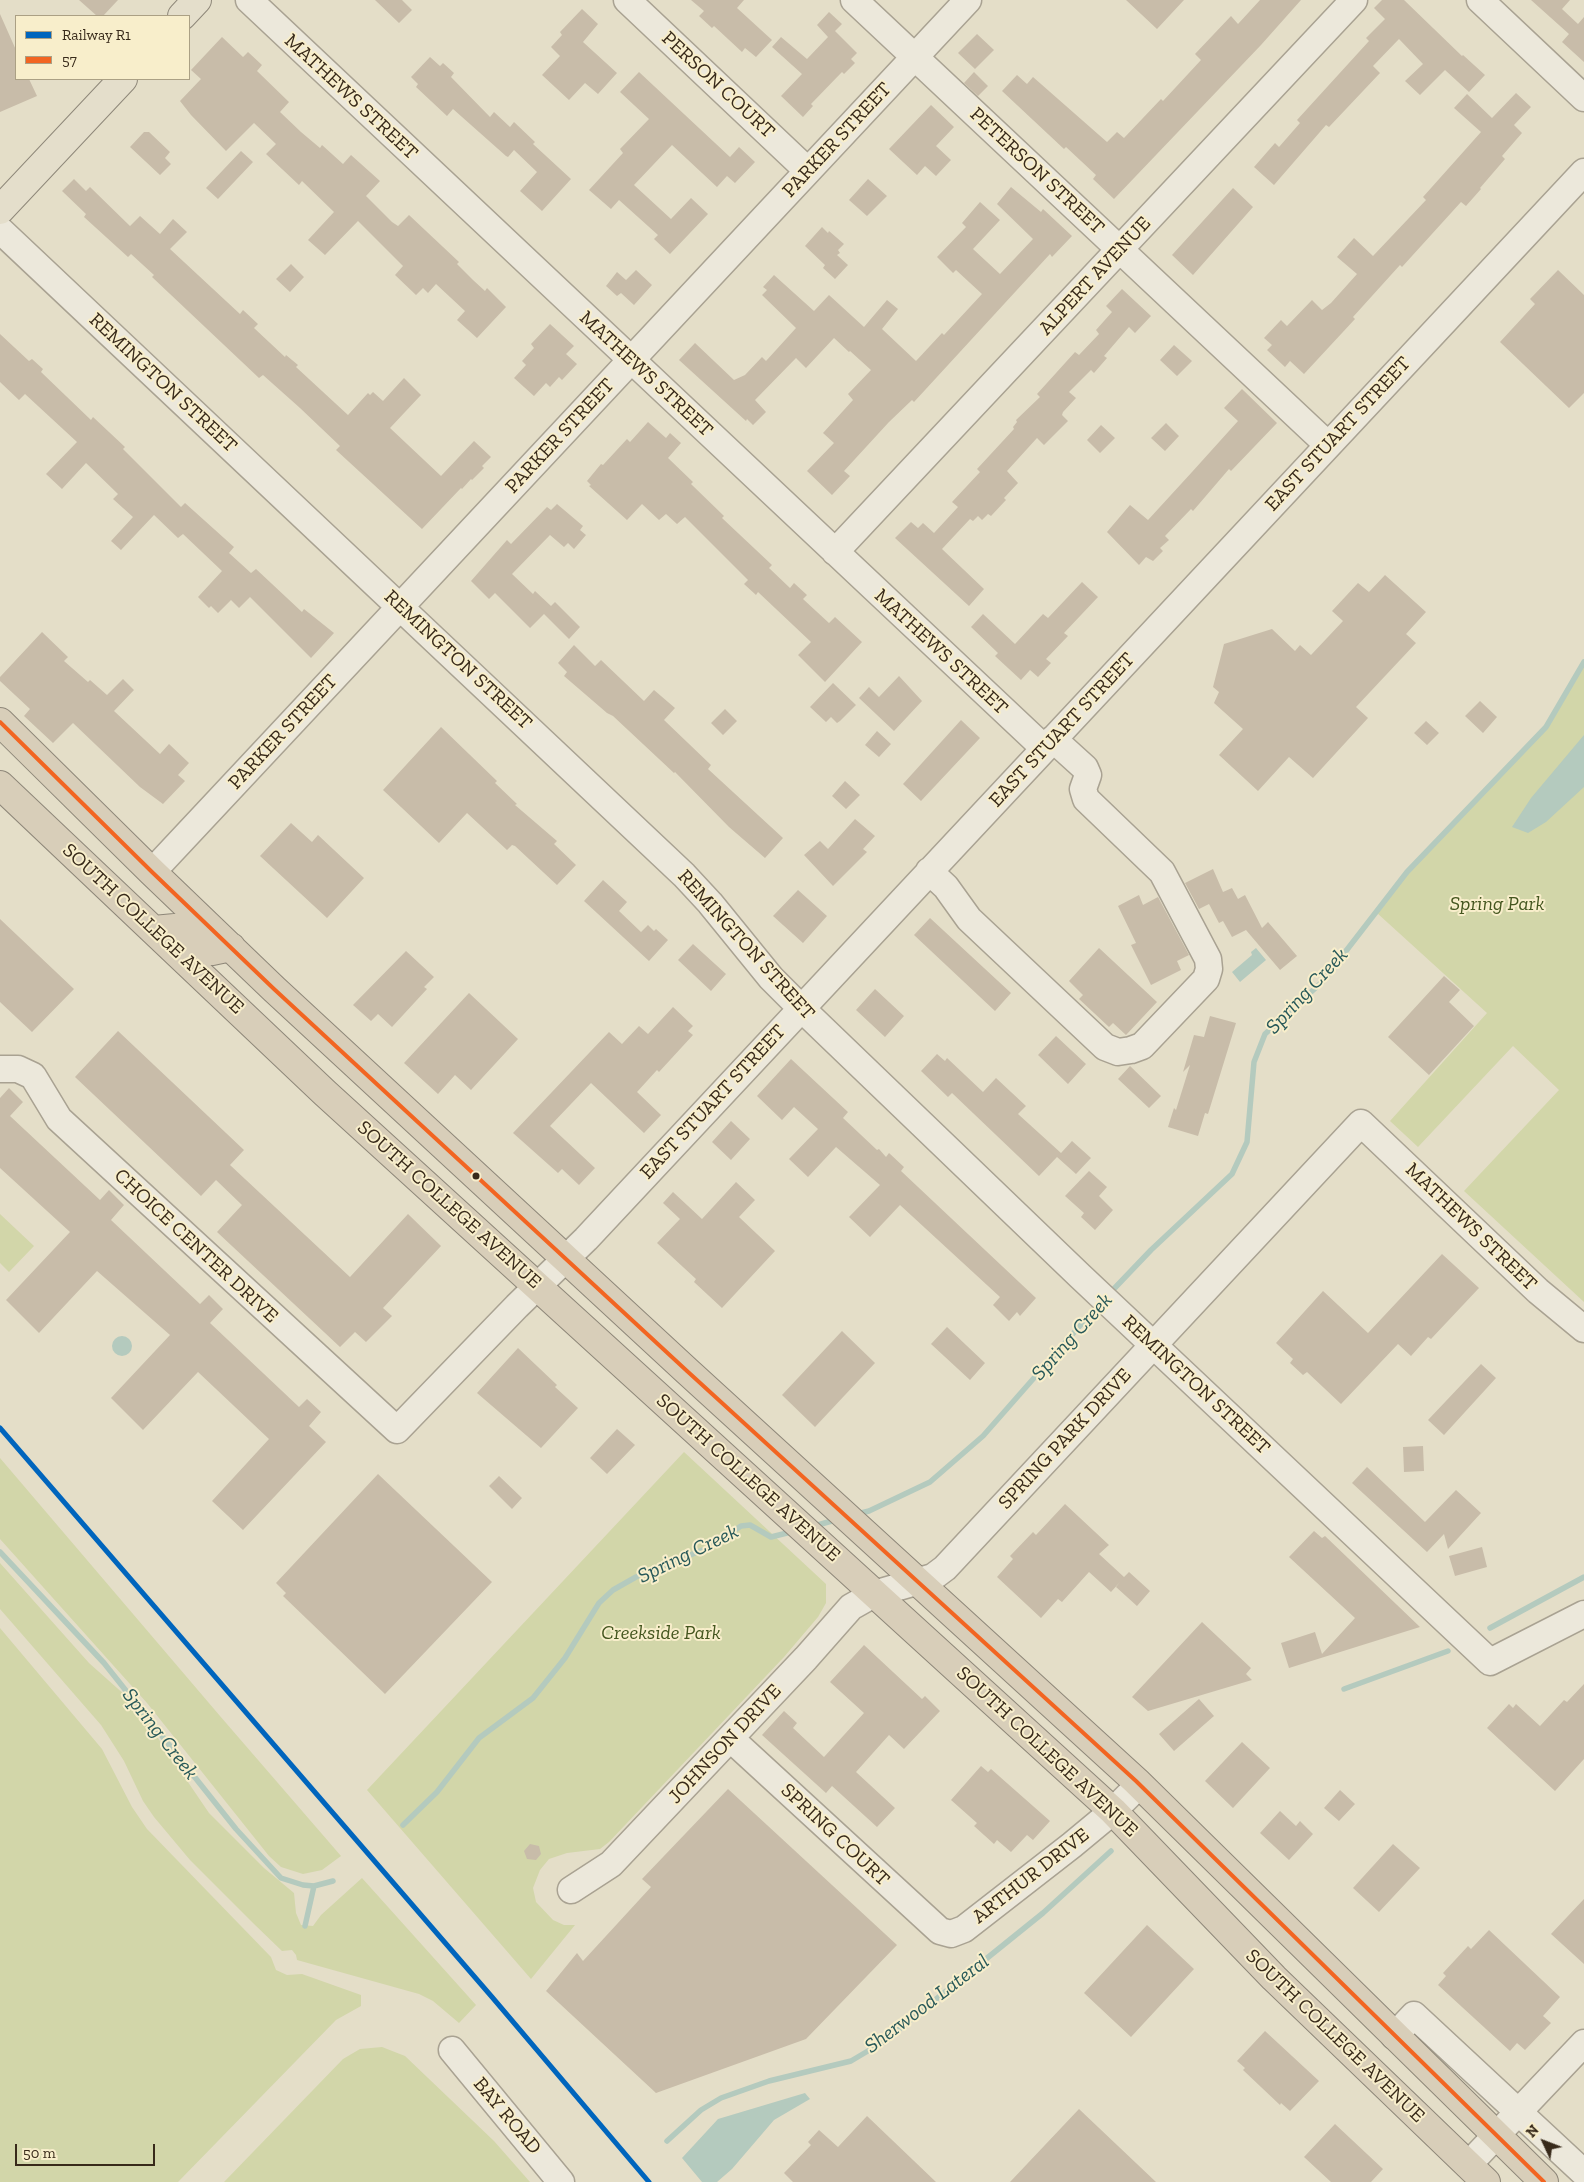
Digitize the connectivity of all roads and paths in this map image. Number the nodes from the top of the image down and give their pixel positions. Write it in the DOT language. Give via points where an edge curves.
graph roads {
  1 [pos="197,0"];
  2 [pos="249,0"];
  3 [pos="627,0"];
  4 [pos="854,0"];
  5 [pos="968,0"];
  6 [pos="1354,0"];
  7 [pos="1480,0"];
  8 [pos="183,15"];
  9 [pos="915,56"];
  10 [pos="122,80"];
  11 [pos="1584,98"];
  12 [pos="808,171"];
  13 [pos="1584,172"];
  14 [pos="0,210"];
  15 [pos="0,230"];
  16 [pos="1120,249"];
  17 [pos="631,360"];
  18 [pos="1328,445"];
  19 [pos="835,552"];
  20 [pos="401,606"];
  21 [pos="0,722"];
  22 [pos="1048,744"];
  23 [pos="0,785"];
  24 [pos="77,857"];
  25 [pos="930,871"];
  26 [pos="152,872"];
  27 [pos="154,930"];
  28 [pos="231,946"];
  29 [pos="801,1008"];
  30 [pos="0,1069"];
  31 [pos="1361,1123"];
  32 [pos="566,1259"];
  33 [pos="538,1286"];
  34 [pos="1584,1329"];
  35 [pos="1153,1345"];
  36 [pos="397,1430"];
  37 [pos="917,1583"];
  38 [pos="874,1594"];
  39 [pos="1584,1614"];
  40 [pos="731,1738"];
  41 [pos="1138,1785"];
  42 [pos="1113,1810"];
  43 [pos="571,1890"];
  44 [pos="940,1931"];
  45 [pos="1394,2036"];
  46 [pos="1584,2042"];
  47 [pos="452,2050"];
  48 [pos="1519,2111"];
  49 [pos="1495,2136"];
  50 [pos="1477,2173"];
  51 [pos="1584,2173"];
  52 [pos="562,2182"];
  53 [pos="1544,2182"];
  1 -- 8 [label="main road"];
  2 -- 17 [label="street, MATHEWS STREET"];
  3 -- 12 [label="street, PERSON COURT"];
  4 -- 9 [label="street, PETERSON STREET"];
  5 -- 9 [label="street, PARKER STREET"];
  6 -- 16 [label="street, ALPERT AVENUE"];
  7 -- 11 [label="street"];
  9 -- 12 [label="street, PARKER STREET"];
  9 -- 16 [label="street, PETERSON STREET"];
  10 -- 14 [label="main road"];
  12 -- 17 [label="street, PARKER STREET"];
  13 -- 18 [label="street, EAST STUART STREET"];
  15 -- 20 [label="street, REMINGTON STREET"];
  16 -- 18 [label="street, PETERSON STREET"];
  16 -- 19 [label="street, ALPERT AVENUE"];
  17 -- 19 [label="street, MATHEWS STREET"];
  17 -- 20 [label="street, PARKER STREET"];
  18 -- 22 [label="street, EAST STUART STREET"];
  19 -- 22 [label="street, MATHEWS STREET"];
  20 -- 26 [label="street, PARKER STREET"];
  20 -- 29 [label="street, REMINGTON STREET" via="684,875 771,978"];
  21 -- 26 [label="highway, SOUTH COLLEGE AVENUE"];
  22 -- 25 [label="street, EAST STUART STREET"];
  22 -- 25 [label="street, MATHEWS STREET" via="1084,768 1088,775 1083,794 1086,799 1162,872 1208,959 1210,969 1206,979 1142,1046 1118,1052 1105,1047 969,919"];
  23 -- 24 [label="highway, SOUTH COLLEGE AVENUE"];
  24 -- 26 [label="highway" via="94,853 100,855 124,875 133,878"];
  24 -- 27 [label="highway, SOUTH COLLEGE AVENUE"];
  25 -- 29 [label="street, EAST STUART STREET"];
  26 -- 28 [label="highway, SOUTH COLLEGE AVENUE"];
  27 -- 28 [label="highway" via="175,928 212,951"];
  27 -- 33 [label="highway, SOUTH COLLEGE AVENUE" via="325,1092"];
  28 -- 32 [label="highway, SOUTH COLLEGE AVENUE"];
  29 -- 32 [label="street, EAST STUART STREET"];
  29 -- 35 [label="street, REMINGTON STREET"];
  30 -- 36 [label="street, CHOICE CENTER DRIVE" via="18,1069 33,1076 59,1119"];
  31 -- 34 [label="street, MATHEWS STREET" via="1538,1291"];
  31 -- 35 [label="street, SPRING PARK DRIVE"];
  32 -- 33 [label="street, EAST STUART STREET"];
  32 -- 37 [label="highway, SOUTH COLLEGE AVENUE"];
  33 -- 36 [label="street, EAST STUART STREET"];
  33 -- 38 [label="highway, SOUTH COLLEGE AVENUE"];
  35 -- 37 [label="street, SPRING PARK DRIVE" via="945,1568 933,1578"];
  35 -- 39 [label="street, REMINGTON STREET" via="1490,1662"];
  37 -- 38 [label="street, SPRING PARK DRIVE"];
  37 -- 41 [label="highway, SOUTH COLLEGE AVENUE"];
  38 -- 40 [label="street, JOHNSON DRIVE" via="848,1611"];
  38 -- 42 [label="highway, SOUTH COLLEGE AVENUE"];
  40 -- 43 [label="street, JOHNSON DRIVE" via="611,1864"];
  40 -- 44 [label="street, SPRING COURT"];
  41 -- 42 [label="street, ARTHUR DRIVE"];
  41 -- 45 [label="highway, SOUTH COLLEGE AVENUE"];
  42 -- 44 [label="street, ARTHUR DRIVE" via="964,1929 951,1934"];
  42 -- 50 [label="highway, SOUTH COLLEGE AVENUE" via="1274,1978"];
  45 -- 48 [label="street" via="1414,2015"];
  45 -- 49 [label="highway, SOUTH COLLEGE AVENUE"];
  46 -- 48 [label="street"];
  47 -- 52 [label="street, BAY ROAD"];
  48 -- 49 [label="street"];
  48 -- 51 [label="street"];
  49 -- 50 [label="street"];
  49 -- 53 [label="highway, SOUTH COLLEGE AVENUE"];
}
